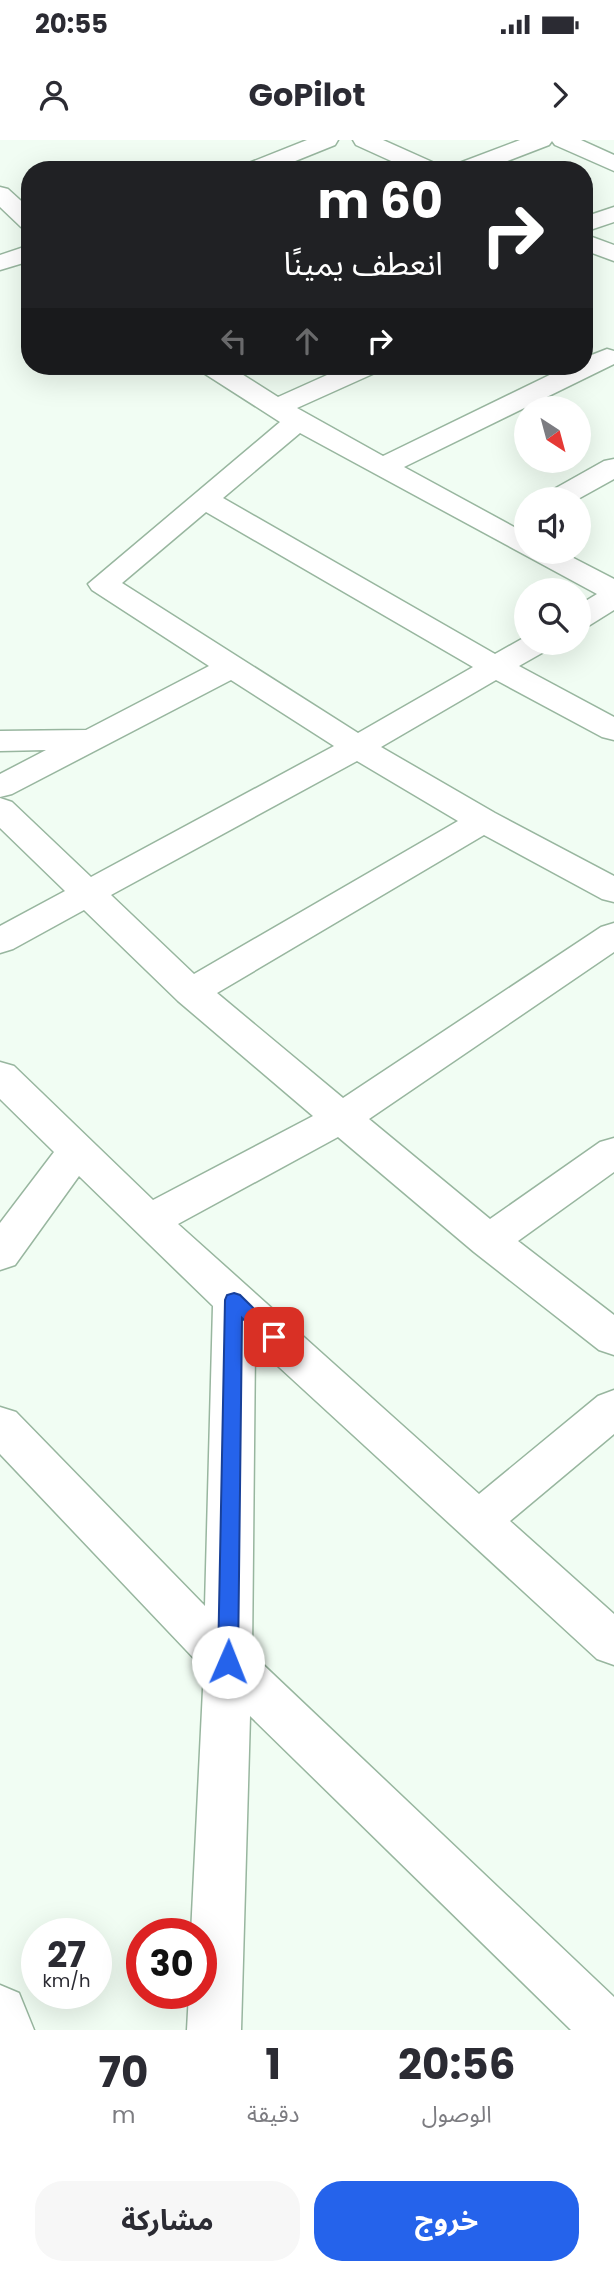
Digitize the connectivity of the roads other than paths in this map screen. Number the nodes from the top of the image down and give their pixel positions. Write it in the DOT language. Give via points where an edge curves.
graph roads {
  1 [pos="327,140"];
  2 [pos="364,140"];
  3 [pos="541,140"];
  4 [pos="563,140"];
  5 [pos="274,161"];
  6 [pos="410,161"];
  7 [pos="486,161"];
  8 [pos="614,164"];
  9 [pos="0,194"];
  10 [pos="21,214"];
  11 [pos="614,214"];
  12 [pos="593,222"];
  13 [pos="593,246"];
  14 [pos="613,254"];
  15 [pos="21,255"];
  16 [pos="0,263"];
  17 [pos="593,263"];
  18 [pos="225,375"];
  19 [pos="353,375"];
  20 [pos="561,375"];
  21 [pos="287,414"];
  22 [pos="382,467"];
  23 [pos="614,467"];
  24 [pos="579,487"];
  25 [pos="204,499"];
  26 [pos="514,523"];
  27 [pos="499,531"];
  28 [pos="514,539"];
  29 [pos="562,564"];
  30 [pos="614,591"];
  31 [pos="614,597"];
  32 [pos="591,611"];
  33 [pos="516,655"];
  34 [pos="231,667"];
  35 [pos="496,667"];
  36 [pos="614,730"];
  37 [pos="93,739"];
  38 [pos="0,741"];
  39 [pos="357,747"];
  40 [pos="0,787"];
  41 [pos="0,809"];
  42 [pos="483,821"];
  43 [pos="614,891"];
  44 [pos="88,894"];
  45 [pos="614,935"];
  46 [pos="0,940"];
  47 [pos="191,992"];
  48 [pos="0,1076"];
  49 [pos="343,1117"];
  50 [pos="76,1151"];
  51 [pos="614,1152"];
  52 [pos="149,1221"];
  53 [pos="489,1241"];
  54 [pos="0,1254"];
  55 [pos="234,1300"];
  56 [pos="614,1338"];
  57 [pos="614,1408"];
  58 [pos="0,1425"];
  59 [pos="478,1521"];
  60 [pos="614,1644"];
  61 [pos="228,1662"];
  62 [pos="0,2012"];
  63 [pos="7,2030"];
  64 [pos="214,2030"];
  65 [pos="610,2030"];
  1 -- 5 [label="street"];
  2 -- 6 [label="street"];
  3 -- 7 [label="street"];
  4 -- 8 [label="street"];
  9 -- 10 [label="street"];
  11 -- 12 [label="street"];
  13 -- 14 [label="street"];
  14 -- 17 [label="street"];
  15 -- 16 [label="street"];
  18 -- 21 [label="street"];
  19 -- 21 [label="street"];
  20 -- 22 [label="street"];
  21 -- 22 [label="street"];
  21 -- 25 [label="street"];
  22 -- 27 [label="street"];
  23 -- 24 [label="street"];
  25 -- 34 [label="street" via="103,584"];
  25 -- 35 [label="street"];
  26 -- 27 [label="street"];
  27 -- 28 [label="street"];
  29 -- 30 [label="street"];
  31 -- 32 [label="street"];
  33 -- 35 [label="street"];
  34 -- 37 [label="street"];
  34 -- 39 [label="street"];
  35 -- 36 [label="street"];
  35 -- 39 [label="street"];
  37 -- 38 [label="street"];
  37 -- 40 [label="street"];
  39 -- 42 [label="street"];
  39 -- 44 [label="street"];
  41 -- 44 [label="street"];
  42 -- 43 [label="street"];
  42 -- 47 [label="street"];
  44 -- 46 [label="street"];
  44 -- 47 [label="street"];
  45 -- 49 [label="street"];
  47 -- 49 [label="street"];
  48 -- 50 [label="street"];
  49 -- 52 [label="street"];
  49 -- 53 [label="street"];
  50 -- 52 [label="street"];
  50 -- 54 [label="street"];
  51 -- 53 [label="street"];
  52 -- 55 [label="street"];
  53 -- 56 [label="street"];
  55 -- 59 [label="street"];
  55 -- 61 [label="street"];
  57 -- 59 [label="street"];
  58 -- 61 [label="street"];
  59 -- 60 [label="street"];
  61 -- 64 [label="street"];
  61 -- 65 [label="street"];
  62 -- 63 [label="street"];
}
